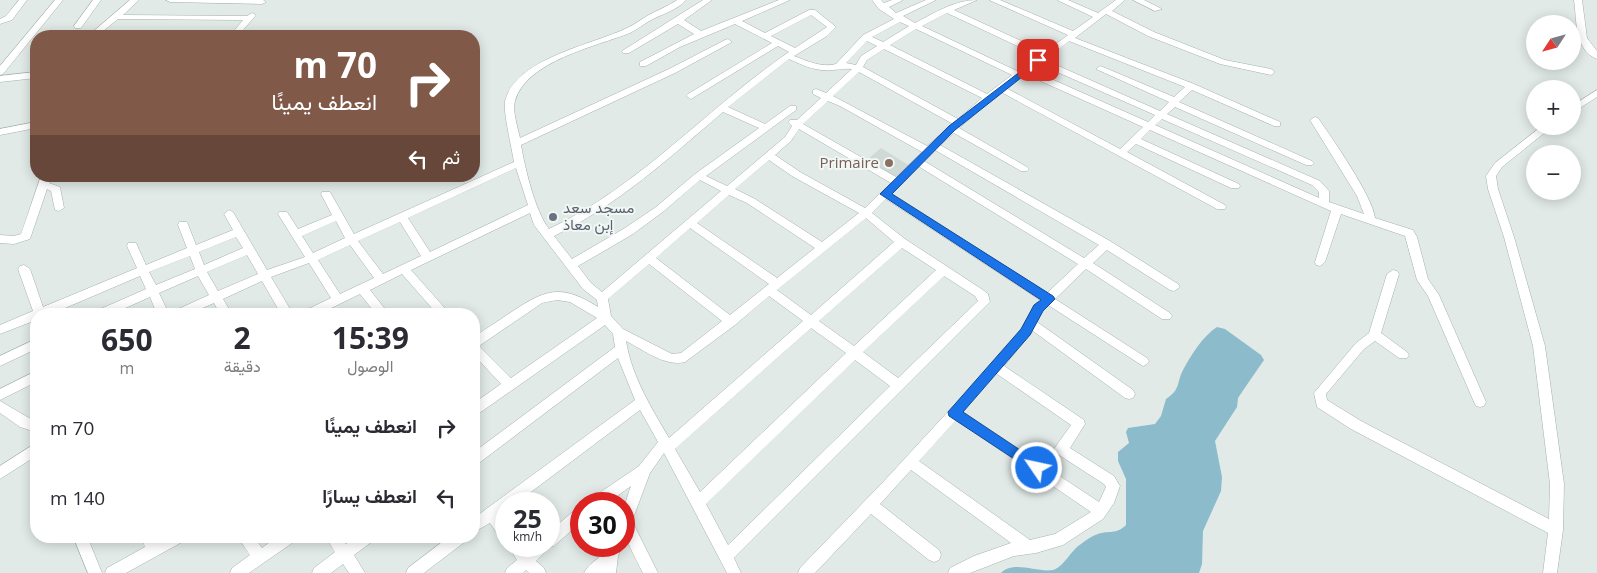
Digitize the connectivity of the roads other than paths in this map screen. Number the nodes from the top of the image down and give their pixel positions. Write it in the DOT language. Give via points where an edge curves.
graph roads {
  1 [pos="23,0"];
  2 [pos="59,0"];
  3 [pos="97,0"];
  4 [pos="135,0"];
  5 [pos="170,0"];
  6 [pos="682,0"];
  7 [pos="708,0"];
  8 [pos="786,0"];
  9 [pos="876,0"];
  10 [pos="899,0"];
  11 [pos="932,0"];
  12 [pos="973,0"];
  13 [pos="993,0"];
  14 [pos="1061,0"];
  15 [pos="1121,0"];
  16 [pos="1137,0"];
  17 [pos="1578,0"];
  18 [pos="264,1"];
  19 [pos="771,3"];
  20 [pos="882,7"];
  21 [pos="1158,9"];
  22 [pos="948,10"];
  23 [pos="1102,14"];
  24 [pos="116,16"];
  25 [pos="898,17"];
  26 [pos="250,18"];
  27 [pos="678,20"];
  28 [pos="734,20"];
  29 [pos="0,22"];
  30 [pos="78,26"];
  31 [pos="915,26"];
  32 [pos="34,30"];
  33 [pos="99,30"];
  34 [pos="239,30"];
  35 [pos="699,34"];
  36 [pos="30,35"];
  37 [pos="765,36"];
  38 [pos="1071,36"];
  39 [pos="866,37"];
  40 [pos="728,42"];
  41 [pos="777,42"];
  42 [pos="882,46"];
  43 [pos="626,50"];
  44 [pos="791,54"];
  45 [pos="1597,56"];
  46 [pos="1041,58"];
  47 [pos="643,64"];
  48 [pos="840,65"];
  49 [pos="858,68"];
  50 [pos="1100,69"];
  51 [pos="0,72"];
  52 [pos="1272,72"];
  53 [pos="1021,73"];
  54 [pos="30,76"];
  55 [pos="0,78"];
  56 [pos="1191,86"];
  57 [pos="1000,88"];
  58 [pos="816,92"];
  59 [pos="1597,93"];
  60 [pos="691,96"];
  61 [pos="826,96"];
  62 [pos="989,98"];
  63 [pos="1175,102"];
  64 [pos="1581,104"];
  65 [pos="722,108"];
  66 [pos="793,108"];
  67 [pos="1162,114"];
  68 [pos="782,117"];
  69 [pos="1315,120"];
  70 [pos="798,124"];
  71 [pos="1277,124"];
  72 [pos="30,126"];
  73 [pos="955,126"];
  74 [pos="1148,126"];
  75 [pos="767,128"];
  76 [pos="3,132"];
  77 [pos="1536,135"];
  78 [pos="1135,140"];
  79 [pos="0,141"];
  80 [pos="516,144"];
  81 [pos="931,148"];
  82 [pos="1120,154"];
  83 [pos="769,156"];
  84 [pos="917,161"];
  85 [pos="519,163"];
  86 [pos="1309,163"];
  87 [pos="1024,169"];
  88 [pos="700,176"];
  89 [pos="480,181"];
  90 [pos="44,182"];
  91 [pos="47,182"];
  92 [pos="477,182"];
  93 [pos="897,182"];
  94 [pos="1236,186"];
  95 [pos="730,190"];
  96 [pos="326,194"];
  97 [pos="885,194"];
  98 [pos="1324,203"];
  99 [pos="1221,207"];
  100 [pos="59,208"];
  101 [pos="533,208"];
  102 [pos="1337,209"];
  103 [pos="866,212"];
  104 [pos="229,214"];
  105 [pos="283,214"];
  106 [pos="338,216"];
  107 [pos="401,216"];
  108 [pos="1370,221"];
  109 [pos="691,224"];
  110 [pos="183,225"];
  111 [pos="239,232"];
  112 [pos="549,234"];
  113 [pos="295,235"];
  114 [pos="351,239"];
  115 [pos="0,240"];
  116 [pos="901,242"];
  117 [pos="1106,244"];
  118 [pos="132,246"];
  119 [pos="822,247"];
  120 [pos="193,250"];
  121 [pos="249,250"];
  122 [pos="312,258"];
  123 [pos="428,258"];
  124 [pos="650,259"];
  125 [pos="1320,262"];
  126 [pos="572,264"];
  127 [pos="1086,264"];
  128 [pos="24,269"];
  129 [pos="404,269"];
  130 [pos="143,270"];
  131 [pos="943,270"];
  132 [pos="201,271"];
  133 [pos="1393,274"];
  134 [pos="265,275"];
  135 [pos="381,280"];
  136 [pos="774,287"];
  137 [pos="1174,287"];
  138 [pos="362,288"];
  139 [pos="153,292"];
  140 [pos="216,297"];
  141 [pos="602,298"];
  142 [pos="1049,299"];
  143 [pos="338,300"];
  144 [pos="37,308"];
  145 [pos="53,308"];
  146 [pos="115,308"];
  147 [pos="160,308"];
  148 [pos="191,308"];
  149 [pos="222,308"];
  150 [pos="284,308"];
  151 [pos="321,308"];
  152 [pos="378,308"];
  153 [pos="439,308"];
  154 [pos="1166,316"];
  155 [pos="30,318"];
  156 [pos="606,318"];
  157 [pos="810,321"];
  158 [pos="731,322"];
  159 [pos="1030,323"];
  160 [pos="0,330"];
  161 [pos="618,332"];
  162 [pos="1375,335"];
  163 [pos="480,339"];
  164 [pos="30,347"];
  165 [pos="620,350"];
  166 [pos="854,353"];
  167 [pos="480,354"];
  168 [pos="1403,355"];
  169 [pos="1142,360"];
  170 [pos="0,361"];
  171 [pos="996,367"];
  172 [pos="30,379"];
  173 [pos="510,385"];
  174 [pos="898,385"];
  175 [pos="1129,394"];
  176 [pos="0,395"];
  177 [pos="641,402"];
  178 [pos="1480,402"];
  179 [pos="0,406"];
  180 [pos="480,406"];
  181 [pos="954,412"];
  182 [pos="30,425"];
  183 [pos="666,445"];
  184 [pos="30,453"];
  185 [pos="480,454"];
  186 [pos="910,462"];
  187 [pos="644,470"];
  188 [pos="0,473"];
  189 [pos="612,492"];
  190 [pos="635,493"];
  191 [pos="698,502"];
  192 [pos="870,505"];
  193 [pos="1101,511"];
  194 [pos="491,513"];
  195 [pos="495,519"];
  196 [pos="480,521"];
  197 [pos="570,523"];
  198 [pos="1556,530"];
  199 [pos="560,531"];
  200 [pos="83,543"];
  201 [pos="151,543"];
  202 [pos="167,543"];
  203 [pos="249,543"];
  204 [pos="280,543"];
  205 [pos="337,543"];
  206 [pos="359,543"];
  207 [pos="452,543"];
  208 [pos="635,543"];
  209 [pos="1028,547"];
  210 [pos="154,551"];
  211 [pos="345,554"];
  212 [pos="934,555"];
  213 [pos="726,556"];
  214 [pos="523,557"];
  215 [pos="532,557"];
  216 [pos="607,557"];
  217 [pos="612,557"];
  218 [pos="260,558"];
  219 [pos="527,562"];
  220 [pos="117,572"];
  221 [pos="95,573"];
  222 [pos="237,573"];
  223 [pos="319,573"];
  224 [pos="358,573"];
  225 [pos="414,573"];
  226 [pos="512,573"];
  227 [pos="538,573"];
  228 [pos="591,573"];
  229 [pos="610,573"];
  230 [pos="651,573"];
  231 [pos="734,573"];
  232 [pos="805,573"];
  233 [pos="955,573"];
  234 [pos="1550,573"];
  1 -- 29 [label="street" via="9,18"];
  2 -- 32 [label="street"];
  3 -- 30 [label="street"];
  4 -- 24 [label="street"];
  5 -- 18 [label="street"];
  6 -- 80 [label="street" via="630,30 538,67 512,95 509,103"];
  7 -- 27 [label="street"];
  8 -- 19 [label="street"];
  9 -- 20 [label="street"];
  10 -- 20 [label="street"];
  11 -- 25 [label="street"];
  12 -- 22 [label="street"];
  13 -- 38 [label="street"];
  14 -- 23 [label="street"];
  15 -- 23 [label="street"];
  16 -- 21 [label="street"];
  17 -- 45 [label="street" via="1582,39"];
  18 -- 26 [label="street"];
  19 -- 28 [label="street"];
  20 -- 25 [label="street"];
  22 -- 31 [label="street"];
  22 -- 46 [label="street"];
  23 -- 38 [label="street"];
  23 -- 52 [label="street" via="1222,62"];
  24 -- 26 [label="street"];
  24 -- 33 [label="street"];
  25 -- 31 [label="street"];
  25 -- 39 [label="street"];
  26 -- 34 [label="street"];
  27 -- 35 [label="street"];
  27 -- 43 [label="street"];
  28 -- 35 [label="street"];
  28 -- 37 [label="street"];
  31 -- 42 [label="street"];
  31 -- 53 [label="street"];
  35 -- 47 [label="street"];
  36 -- 51 [label="street"];
  37 -- 41 [label="street"];
  37 -- 44 [label="street" via="812,12 832,26"];
  38 -- 46 [label="street"];
  38 -- 56 [label="street"];
  39 -- 42 [label="street"];
  39 -- 48 [label="street"];
  40 -- 80 [label="street" via="672,72"];
  41 -- 44 [label="street"];
  41 -- 60 [label="street"];
  42 -- 49 [label="street" via="864,58"];
  42 -- 62 [label="street"];
  44 -- 48 [label="street" via="809,65 834,68"];
  44 -- 65 [label="street"];
  46 -- 53 [label="street"];
  46 -- 67 [label="street"];
  48 -- 49 [label="street"];
  49 -- 61 [label="street"];
  49 -- 73 [label="street"];
  50 -- 63 [label="street"];
  53 -- 57 [label="street"];
  53 -- 74 [label="street"];
  54 -- 55 [label="street"];
  56 -- 63 [label="street"];
  56 -- 71 [label="street"];
  57 -- 62 [label="street"];
  57 -- 82 [label="street"];
  58 -- 61 [label="street"];
  59 -- 64 [label="street"];
  61 -- 70 [label="street"];
  61 -- 81 [label="street"];
  62 -- 73 [label="street"];
  63 -- 67 [label="street"];
  63 -- 86 [label="street"];
  65 -- 75 [label="street"];
  65 -- 112 [label="street" via="641,176 590,213"];
  66 -- 68 [label="street"];
  67 -- 74 [label="street"];
  67 -- 98 [label="street" via="1322,186"];
  68 -- 70 [label="street"];
  68 -- 75 [label="street"];
  69 -- 108 [label="street" via="1362,196"];
  70 -- 83 [label="street" via="788,139"];
  70 -- 93 [label="street"];
  72 -- 76 [label="street"];
  73 -- 81 [label="street"];
  73 -- 87 [label="street"];
  74 -- 78 [label="street"];
  74 -- 98 [label="street"];
  75 -- 88 [label="street"];
  76 -- 79 [label="street"];
  77 -- 198 [label="street" via="1498,165 1491,176 1539,346 1557,484"];
  78 -- 82 [label="street"];
  78 -- 94 [label="street"];
  80 -- 85 [label="street"];
  81 -- 84 [label="street"];
  81 -- 117 [label="street"];
  82 -- 99 [label="street"];
  83 -- 95 [label="street"];
  83 -- 103 [label="street"];
  84 -- 93 [label="street"];
  84 -- 127 [label="street"];
  85 -- 89 [label="street"];
  85 -- 101 [label="street"];
  88 -- 95 [label="street"];
  88 -- 126 [label="street" via="629,230"];
  90 -- 115 [label="street" via="26,236"];
  91 -- 100 [label="street" via="56,189"];
  92 -- 107 [label="street"];
  93 -- 97 [label="street"];
  95 -- 109 [label="street"];
  95 -- 119 [label="street" via="751,200"];
  96 -- 106 [label="street"];
  97 -- 103 [label="street"];
  97 -- 142 [label="street"];
  98 -- 102 [label="street"];
  101 -- 112 [label="street" via="538,222"];
  101 -- 123 [label="street"];
  102 -- 108 [label="street"];
  102 -- 125 [label="street"];
  103 -- 116 [label="street"];
  103 -- 119 [label="street"];
  104 -- 111 [label="street"];
  105 -- 113 [label="street"];
  106 -- 113 [label="street"];
  106 -- 114 [label="street"];
  107 -- 114 [label="street"];
  107 -- 123 [label="street"];
  108 -- 178 [label="street" via="1402,230 1412,237 1424,280"];
  109 -- 124 [label="street"];
  109 -- 136 [label="street"];
  110 -- 120 [label="street"];
  111 -- 120 [label="street"];
  111 -- 121 [label="street"];
  112 -- 126 [label="street"];
  113 -- 122 [label="street"];
  114 -- 122 [label="street"];
  114 -- 135 [label="street"];
  116 -- 131 [label="street"];
  116 -- 157 [label="street"];
  117 -- 127 [label="street"];
  117 -- 137 [label="street"];
  118 -- 130 [label="street"];
  119 -- 136 [label="street"];
  120 -- 130 [label="street"];
  120 -- 132 [label="street"];
  121 -- 132 [label="street"];
  121 -- 134 [label="street"];
  122 -- 134 [label="street"];
  122 -- 143 [label="street"];
  123 -- 129 [label="street"];
  124 -- 141 [label="street"];
  124 -- 158 [label="street"];
  126 -- 141 [label="street" via="587,286"];
  127 -- 142 [label="street"];
  127 -- 154 [label="street"];
  128 -- 144 [label="street"];
  129 -- 135 [label="street"];
  129 -- 153 [label="street"];
  130 -- 139 [label="street"];
  130 -- 145 [label="street"];
  131 -- 166 [label="street"];
  131 -- 174 [label="street" via="980,294 984,302"];
  132 -- 139 [label="street"];
  132 -- 140 [label="street"];
  133 -- 162 [label="street"];
  134 -- 140 [label="street"];
  134 -- 150 [label="street"];
  135 -- 138 [label="street"];
  136 -- 157 [label="street"];
  136 -- 158 [label="street"];
  138 -- 143 [label="street"];
  138 -- 152 [label="street"];
  139 -- 146 [label="street"];
  139 -- 147 [label="street"];
  140 -- 148 [label="street"];
  140 -- 149 [label="street"];
  141 -- 156 [label="street"];
  142 -- 159 [label="street" via="1038,308"];
  142 -- 169 [label="street"];
  143 -- 151 [label="street"];
  155 -- 160 [label="street"];
  156 -- 161 [label="street"];
  156 -- 163 [label="street" via="574,298 547,296"];
  156 -- 173 [label="street"];
  157 -- 166 [label="street"];
  157 -- 183 [label="street"];
  158 -- 161 [label="street" via="685,357 677,359"];
  159 -- 171 [label="street"];
  159 -- 175 [label="street"];
  161 -- 165 [label="street"];
  162 -- 168 [label="street"];
  162 -- 198 [label="street" via="1360,346 1320,394 1321,403 1356,425"];
  164 -- 170 [label="street"];
  165 -- 177 [label="street"];
  165 -- 185 [label="street"];
  166 -- 174 [label="street"];
  166 -- 191 [label="street"];
  167 -- 173 [label="street"];
  171 -- 181 [label="street"];
  171 -- 193 [label="street" via="1079,424 1061,449 1109,480 1113,486"];
  172 -- 176 [label="street"];
  173 -- 180 [label="street"];
  174 -- 213 [label="street"];
  177 -- 183 [label="street"];
  177 -- 194 [label="street"];
  179 -- 182 [label="street"];
  181 -- 186 [label="street"];
  181 -- 193 [label="street"];
  183 -- 187 [label="street"];
  183 -- 191 [label="street"];
  184 -- 188 [label="street"];
  186 -- 192 [label="street"];
  186 -- 209 [label="street"];
  187 -- 189 [label="street"];
  187 -- 190 [label="street"];
  191 -- 213 [label="street"];
  192 -- 212 [label="street"];
  192 -- 232 [label="street"];
  193 -- 209 [label="street" via="1058,540"];
  194 -- 195 [label="street"];
  194 -- 196 [label="street"];
  197 -- 199 [label="street"];
  198 -- 234 [label="street"];
  200 -- 221 [label="street"];
  201 -- 210 [label="street"];
  202 -- 210 [label="street"];
  203 -- 218 [label="street"];
  204 -- 218 [label="street"];
  205 -- 211 [label="street"];
  206 -- 211 [label="street"];
  207 -- 225 [label="street"];
  208 -- 230 [label="street"];
  209 -- 233 [label="street" via="979,561"];
  210 -- 220 [label="street"];
  211 -- 223 [label="street"];
  211 -- 224 [label="street"];
  213 -- 231 [label="street"];
  214 -- 219 [label="street"];
  215 -- 219 [label="street"];
  216 -- 228 [label="street"];
  217 -- 229 [label="street"];
  218 -- 222 [label="street"];
  219 -- 226 [label="street"];
  219 -- 227 [label="street"];
}
